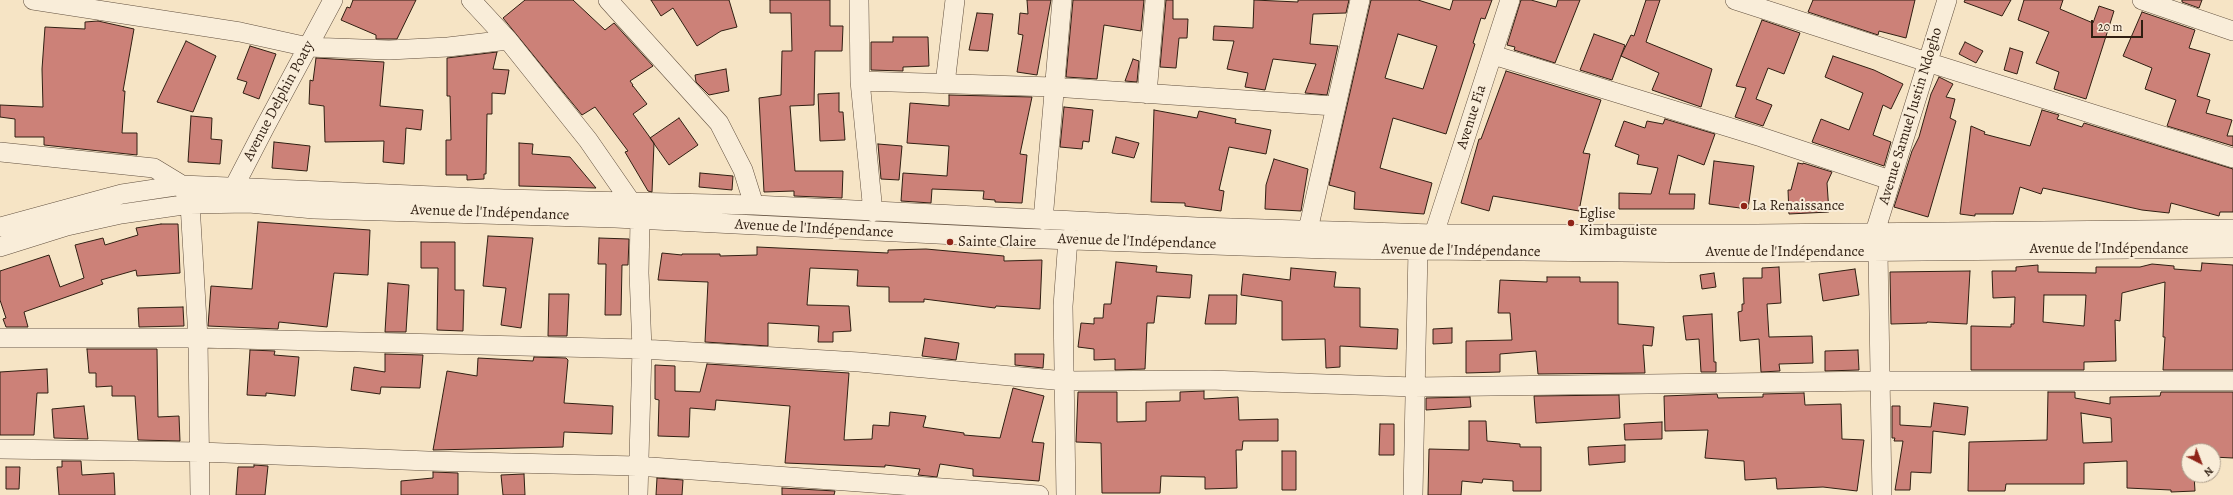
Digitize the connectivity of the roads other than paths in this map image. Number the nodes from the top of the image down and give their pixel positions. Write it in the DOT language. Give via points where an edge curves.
graph roads {
  1 [pos="33,0"];
  2 [pos="333,0"];
  3 [pos="471,0"];
  4 [pos="608,0"];
  5 [pos="860,0"];
  6 [pos="955,0"];
  7 [pos="1062,0"];
  8 [pos="1155,0"];
  9 [pos="1360,0"];
  10 [pos="1510,0"];
  11 [pos="1735,0"];
  12 [pos="1947,0"];
  13 [pos="2142,0"];
  14 [pos="2233,31"];
  15 [pos="508,40"];
  16 [pos="308,46"];
  17 [pos="1493,55"];
  18 [pos="1927,62"];
  19 [pos="860,81"];
  20 [pos="944,84"];
  21 [pos="1053,87"];
  22 [pos="1147,94"];
  23 [pos="1334,106"];
  24 [pos="0,152"];
  25 [pos="2233,158"];
  26 [pos="1890,180"];
  27 [pos="182,185"];
  28 [pos="235,185"];
  29 [pos="631,202"];
  30 [pos="190,204"];
  31 [pos="230,204"];
  32 [pos="754,205"];
  33 [pos="873,212"];
  34 [pos="640,219"];
  35 [pos="1043,220"];
  36 [pos="0,227"];
  37 [pos="2233,229"];
  38 [pos="1308,230"];
  39 [pos="1875,232"];
  40 [pos="1434,234"];
  41 [pos="1068,239"];
  42 [pos="0,247"];
  43 [pos="2233,248"];
  44 [pos="1418,249"];
  45 [pos="1878,252"];
  46 [pos="0,338"];
  47 [pos="198,338"];
  48 [pos="642,349"];
  49 [pos="1065,381"];
  50 [pos="1881,381"];
  51 [pos="2233,381"];
  52 [pos="1414,387"];
  53 [pos="0,450"];
  54 [pos="200,452"];
  55 [pos="637,466"];
  56 [pos="200,495"];
  57 [pos="638,495"];
  58 [pos="1039,495"];
  59 [pos="1066,495"];
  60 [pos="1413,495"];
  61 [pos="1882,495"];
  1 -- 16 [label="street" via="240,32"];
  2 -- 16 [label="street, Avenue Delphin Poaty"];
  3 -- 15 [label="street"];
  4 -- 32 [label="street" via="719,123 743,170"];
  5 -- 19 [label="street"];
  6 -- 20 [label="street"];
  7 -- 21 [label="street"];
  8 -- 22 [label="street"];
  9 -- 23 [label="street"];
  10 -- 17 [label="street, Avenue Fia"];
  11 -- 18 [label="street"];
  12 -- 18 [label="street, Avenue Samuel Justin Ndogho"];
  13 -- 14 [label="street"];
  15 -- 16 [label="street" via="389,50"];
  15 -- 29 [label="street" via="588,140"];
  16 -- 28 [label="street, Avenue Delphin Poaty"];
  17 -- 26 [label="street" via="1738,130"];
  17 -- 40 [label="street, Avenue Fia"];
  18 -- 25 [label="street"];
  18 -- 26 [label="street, Avenue Samuel Justin Ndogho"];
  19 -- 20 [label="street"];
  19 -- 33 [label="street"];
  20 -- 21 [label="street"];
  21 -- 22 [label="street"];
  21 -- 35 [label="street"];
  22 -- 23 [label="street"];
  23 -- 38 [label="street"];
  24 -- 27 [label="street" via="154,168"];
  26 -- 39 [label="street, Avenue Samuel Justin Ndogho"];
  27 -- 28 [label="street, Avenue de l'Indépendance"];
  27 -- 30 [label="street"];
  27 -- 36 [label="street, Avenue de l'Indépendance" via="122,194"];
  28 -- 29 [label="street, Avenue de l'Indépendance" via="503,199"];
  28 -- 31 [label="street, Avenue Delphin Poaty"];
  29 -- 32 [label="street, Avenue de l'Indépendance"];
  30 -- 31 [label="street, Avenue de l'Indépendance"];
  30 -- 42 [label="street, Avenue de l'Indépendance" via="121,214 67,226"];
  30 -- 47 [label="street"];
  31 -- 34 [label="street, Avenue de l'Indépendance"];
  32 -- 33 [label="street, Avenue de l'Indépendance"];
  33 -- 35 [label="street, Avenue de l'Indépendance"];
  34 -- 41 [label="street, Avenue de l'Indépendance"];
  34 -- 48 [label="street"];
  35 -- 38 [label="street, Avenue de l'Indépendance"];
  37 -- 39 [label="street, Avenue de l'Indépendance"];
  38 -- 40 [label="street, Avenue de l'Indépendance"];
  39 -- 40 [label="street, Avenue de l'Indépendance"];
  41 -- 44 [label="street, Avenue de l'Indépendance" via="1326,249"];
  41 -- 49 [label="street" via="1063,306"];
  43 -- 45 [label="street, Avenue de l'Indépendance"];
  44 -- 45 [label="street, Avenue de l'Indépendance" via="1578,253"];
  44 -- 52 [label="street"];
  45 -- 50 [label="street"];
  46 -- 47 [label="street"];
  47 -- 48 [label="street"];
  47 -- 54 [label="street"];
  48 -- 49 [label="street" via="859,362"];
  48 -- 55 [label="street"];
  49 -- 52 [label="street" via="1209,380"];
  49 -- 59 [label="street"];
  50 -- 51 [label="street"];
  50 -- 52 [label="street"];
  50 -- 61 [label="street"];
  52 -- 60 [label="street"];
  53 -- 54 [label="street"];
  54 -- 55 [label="street"];
  54 -- 56 [label="street"];
  55 -- 57 [label="street"];
  55 -- 58 [label="street"];
}
